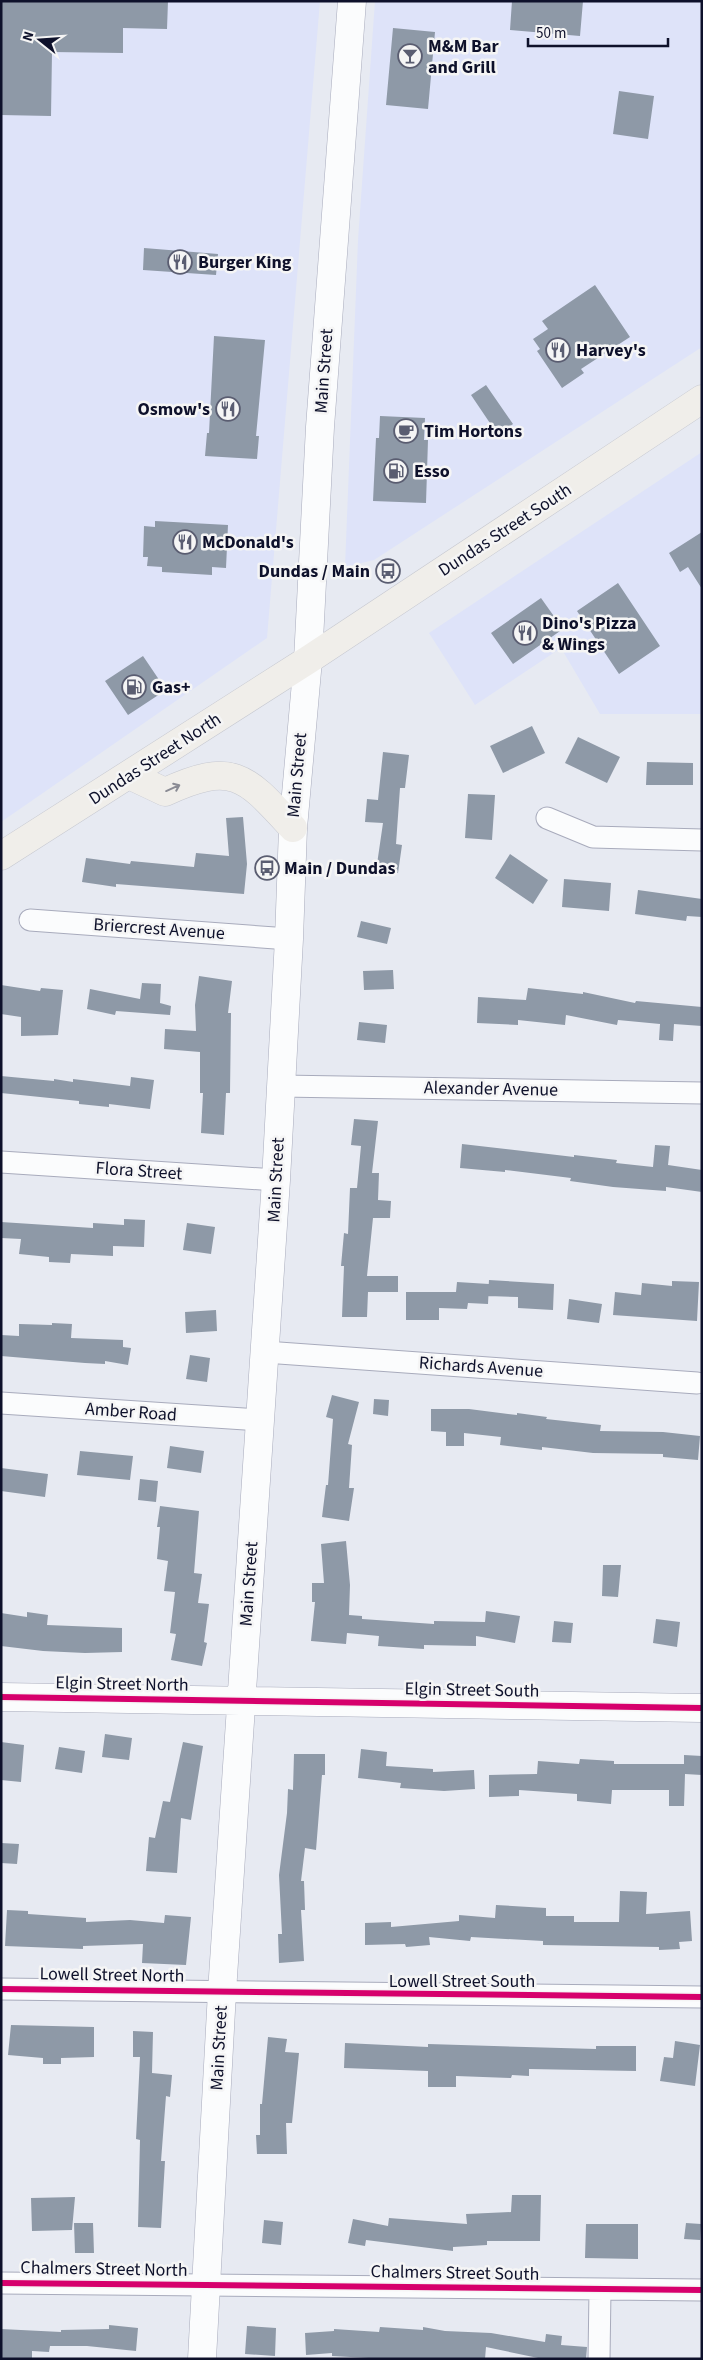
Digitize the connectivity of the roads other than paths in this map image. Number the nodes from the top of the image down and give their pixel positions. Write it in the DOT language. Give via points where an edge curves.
graph roads {
  1 [pos="352,1"];
  2 [pos="702,399"];
  3 [pos="308,660"];
  4 [pos="129,775"];
  5 [pos="548,818"];
  6 [pos="293,828"];
  7 [pos="702,840"];
  8 [pos="1,856"];
  9 [pos="30,920"];
  10 [pos="289,939"];
  11 [pos="281,1086"];
  12 [pos="702,1093"];
  13 [pos="1,1162"];
  14 [pos="276,1180"];
  15 [pos="265,1352"];
  16 [pos="697,1382"];
  17 [pos="1,1403"];
  18 [pos="261,1420"];
  19 [pos="1,1698"];
  20 [pos="241,1701"];
  21 [pos="702,1708"];
  22 [pos="1,1989"];
  23 [pos="222,1992"];
  24 [pos="702,1998"];
  25 [pos="1,2283"];
  26 [pos="207,2285"];
  27 [pos="600,2290"];
  28 [pos="702,2290"];
  29 [pos="202,2359"];
  30 [pos="599,2359"];
  1 -- 3 [label="main road, Main Street" via="320,427"];
  2 -- 3 [label="main road, Dundas Street South"];
  3 -- 4 [label="main road, Dundas Street North"];
  3 -- 6 [label="main road, Main Street"];
  4 -- 6 [label="main road, one-way" via="165,792 208,776 241,779 254,787"];
  4 -- 8 [label="main road, Dundas Street North"];
  5 -- 7 [label="street" via="593,837"];
  6 -- 10 [label="main road, Main Street"];
  9 -- 10 [label="street, Briercrest Avenue"];
  10 -- 11 [label="main road, Main Street"];
  11 -- 12 [label="street, Alexander Avenue"];
  11 -- 14 [label="main road, Main Street"];
  13 -- 14 [label="street, Flora Street"];
  14 -- 15 [label="main road, Main Street"];
  15 -- 16 [label="street, Richards Avenue"];
  15 -- 18 [label="main road, Main Street"];
  17 -- 18 [label="street, Amber Road"];
  18 -- 20 [label="main road, Main Street"];
  19 -- 20 [label="main road, Elgin Street North"];
  20 -- 21 [label="main road, Elgin Street South"];
  20 -- 23 [label="main road, Main Street"];
  22 -- 23 [label="street, Lowell Street North"];
  23 -- 24 [label="street, Lowell Street South"];
  23 -- 26 [label="main road, Main Street"];
  25 -- 26 [label="street, Chalmers Street North"];
  26 -- 27 [label="street, Chalmers Street South"];
  26 -- 29 [label="main road, Main Street"];
  27 -- 28 [label="street, Chalmers Street South"];
  27 -- 30 [label="street"];
}
